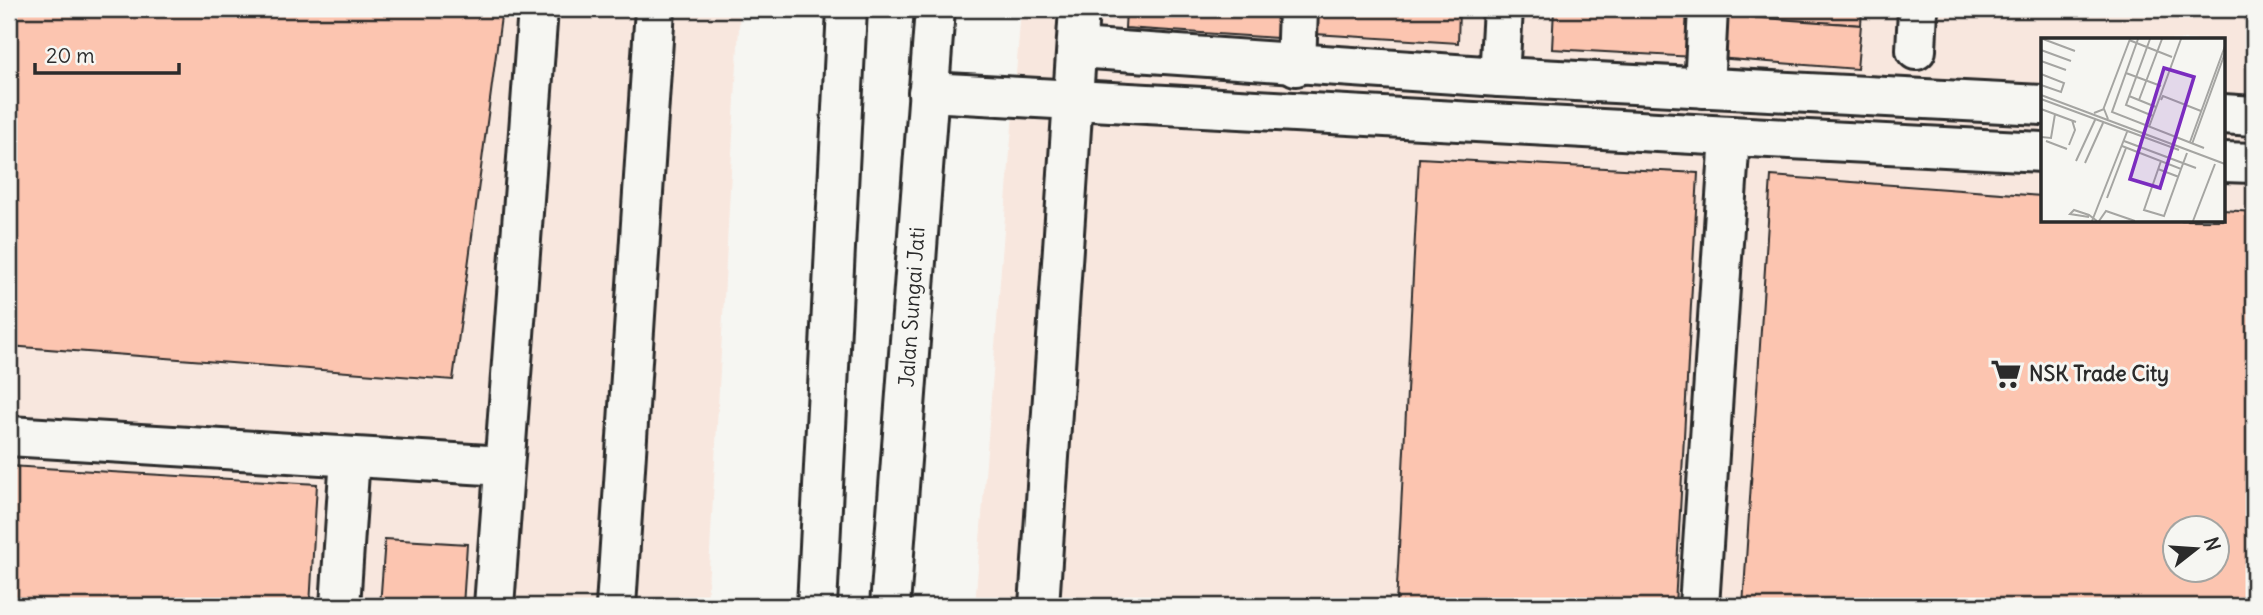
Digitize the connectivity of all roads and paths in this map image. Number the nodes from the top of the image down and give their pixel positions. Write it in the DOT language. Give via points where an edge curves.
graph roads {
  1 [pos="538,9"];
  2 [pos="655,9"];
  3 [pos="847,9"];
  4 [pos="935,9"];
  5 [pos="1079,9"];
  6 [pos="1298,9"];
  7 [pos="1503,9"];
  8 [pos="1708,9"];
  9 [pos="1918,9"];
  10 [pos="1077,48"];
  11 [pos="1916,50"];
  12 [pos="1296,65"];
  13 [pos="1499,78"];
  14 [pos="1704,88"];
  15 [pos="928,92"];
  16 [pos="1073,99"];
  17 [pos="2041,105"];
  18 [pos="2224,114"];
  19 [pos="2254,116"];
  20 [pos="1730,136"];
  21 [pos="2041,152"];
  22 [pos="2224,162"];
  23 [pos="2254,163"];
  24 [pos="9,436"];
  25 [pos="350,457"];
  26 [pos="505,466"];
  27 [pos="340,606"];
  28 [pos="494,606"];
  29 [pos="616,606"];
  30 [pos="817,606"];
  31 [pos="890,606"];
  32 [pos="1039,606"];
  33 [pos="1699,606"];
  1 -- 26 [label="street"];
  2 -- 29 [label="street"];
  3 -- 30 [label="street"];
  4 -- 15 [label="street, Jalan Sungai Jati"];
  5 -- 10 [label="street"];
  6 -- 12 [label="street"];
  7 -- 13 [label="street"];
  8 -- 14 [label="street"];
  9 -- 11 [label="street"];
  10 -- 12 [label="street"];
  10 -- 16 [label="street"];
  12 -- 13 [label="street"];
  13 -- 14 [label="street"];
  14 -- 17 [label="street"];
  15 -- 16 [label="street"];
  15 -- 31 [label="street, Jalan Sungai Jati"];
  16 -- 20 [label="street"];
  16 -- 32 [label="street"];
  18 -- 19 [label="street"];
  20 -- 21 [label="street"];
  20 -- 33 [label="street"];
  22 -- 23 [label="street"];
  24 -- 25 [label="street"];
  25 -- 26 [label="street"];
  25 -- 27 [label="street"];
  26 -- 28 [label="street"];
}
